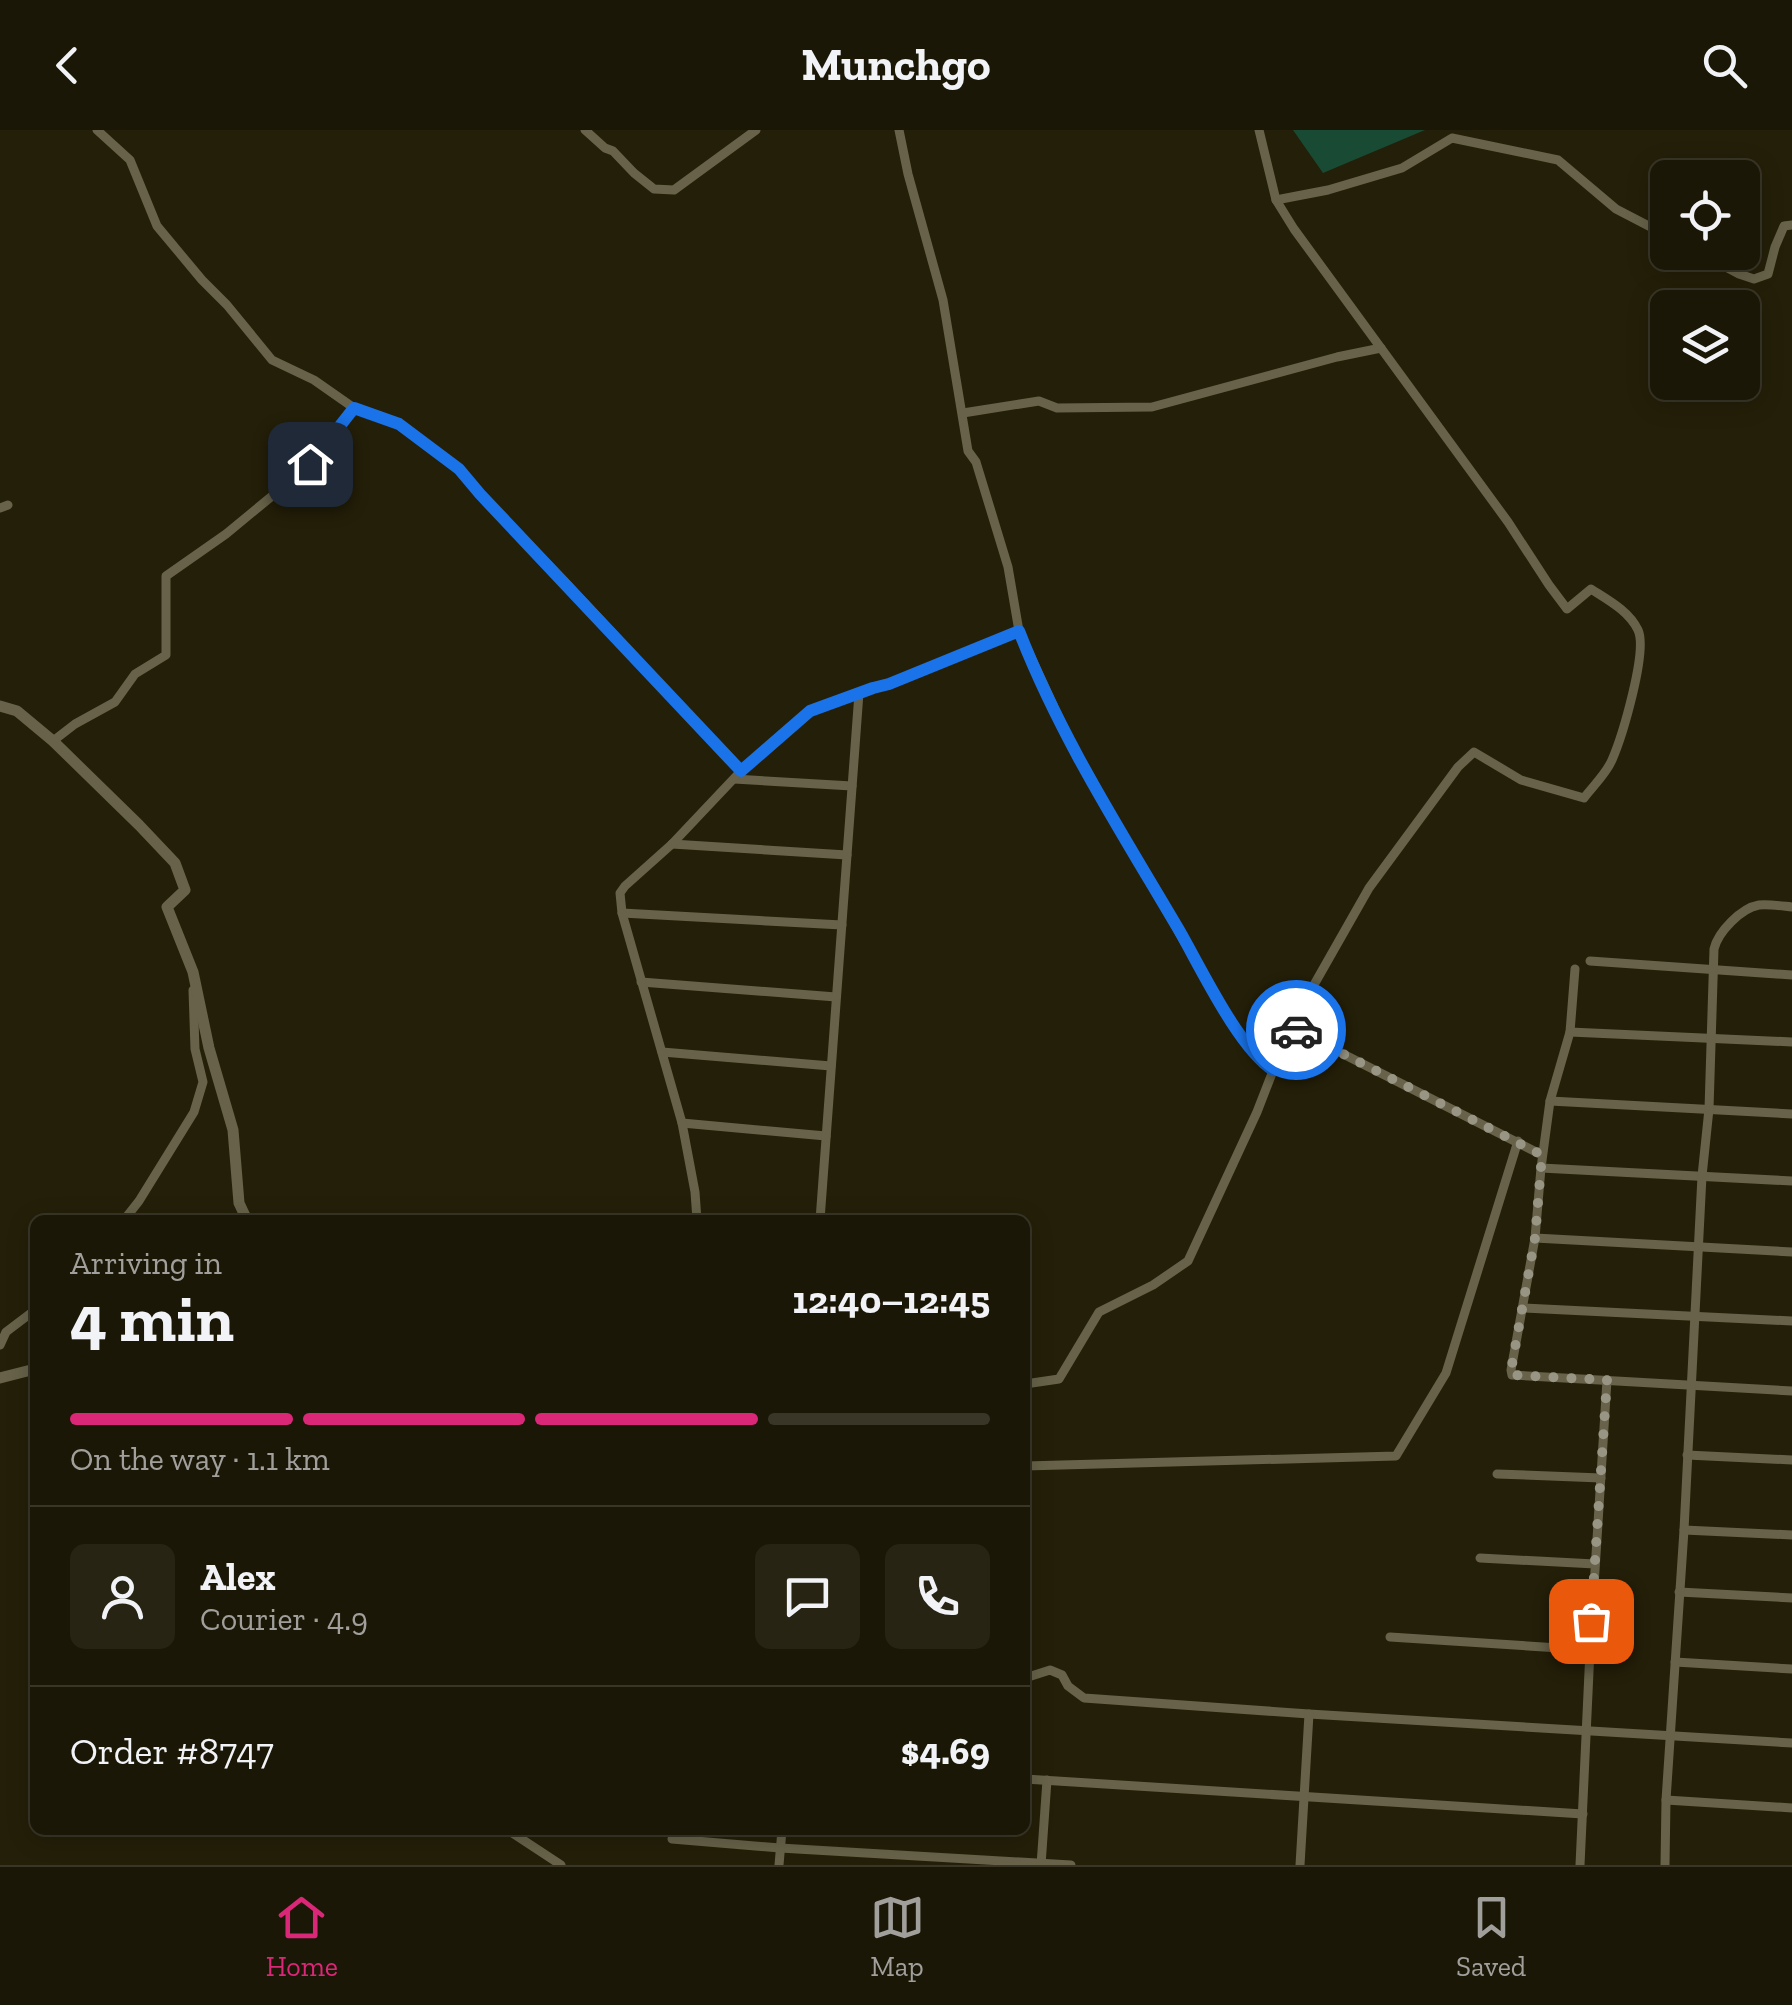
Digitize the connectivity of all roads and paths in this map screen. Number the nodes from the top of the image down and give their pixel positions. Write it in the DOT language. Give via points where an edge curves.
graph roads {
  1 [pos="97,130"];
  2 [pos="585,130"];
  3 [pos="756,130"];
  4 [pos="899,130"];
  5 [pos="1259,130"];
  6 [pos="1276,200"];
  7 [pos="1792,225"];
  8 [pos="1650,227"];
  9 [pos="1732,270"];
  10 [pos="1381,348"];
  11 [pos="354,408"];
  12 [pos="963,413"];
  13 [pos="1019,631"];
  14 [pos="859,693"];
  15 [pos="0,706"];
  16 [pos="53,741"];
  17 [pos="738,775"];
  18 [pos="852,786"];
  19 [pos="672,844"];
  20 [pos="847,855"];
  21 [pos="1792,907"];
  22 [pos="622,913"];
  23 [pos="842,925"];
  24 [pos="1590,961"];
  25 [pos="1575,969"];
  26 [pos="1713,970"];
  27 [pos="193,972"];
  28 [pos="1792,975"];
  29 [pos="642,982"];
  30 [pos="836,997"];
  31 [pos="1290,1027"];
  32 [pos="1570,1032"];
  33 [pos="1711,1038"];
  34 [pos="1792,1042"];
  35 [pos="662,1052"];
  36 [pos="831,1066"];
  37 [pos="1273,1070"];
  38 [pos="1550,1100"];
  39 [pos="1709,1109"];
  40 [pos="1792,1114"];
  41 [pos="682,1123"];
  42 [pos="826,1136"];
  43 [pos="1518,1142"];
  44 [pos="1542,1155"];
  45 [pos="1541,1168"];
  46 [pos="1702,1176"];
  47 [pos="1792,1181"];
  48 [pos="128,1215"];
  49 [pos="245,1215"];
  50 [pos="696,1215"];
  51 [pos="820,1215"];
  52 [pos="1535,1238"];
  53 [pos="1700,1246"];
  54 [pos="1792,1252"];
  55 [pos="1522,1308"];
  56 [pos="30,1314"];
  57 [pos="1695,1315"];
  58 [pos="1792,1322"];
  59 [pos="0,1346"];
  60 [pos="30,1370"];
  61 [pos="0,1378"];
  62 [pos="1607,1380"];
  63 [pos="1030,1383"];
  64 [pos="1691,1385"];
  65 [pos="1792,1392"];
  66 [pos="1687,1455"];
  67 [pos="1792,1460"];
  68 [pos="1030,1466"];
  69 [pos="1497,1474"];
  70 [pos="1600,1478"];
  71 [pos="1684,1530"];
  72 [pos="1792,1536"];
  73 [pos="1480,1558"];
  74 [pos="1595,1564"];
  75 [pos="1679,1592"];
  76 [pos="1792,1598"];
  77 [pos="1390,1637"];
  78 [pos="1590,1650"];
  79 [pos="1675,1662"];
  80 [pos="1792,1668"];
  81 [pos="1030,1676"];
  82 [pos="1308,1714"];
  83 [pos="1587,1732"];
  84 [pos="1670,1736"];
  85 [pos="1792,1742"];
  86 [pos="1030,1779"];
  87 [pos="1047,1780"];
  88 [pos="1302,1796"];
  89 [pos="1666,1800"];
  90 [pos="1792,1808"];
  91 [pos="1583,1814"];
  92 [pos="516,1835"];
  93 [pos="781,1835"];
  94 [pos="672,1839"];
  95 [pos="780,1848"];
  96 [pos="1041,1864"];
  97 [pos="561,1865"];
  98 [pos="779,1865"];
  99 [pos="1071,1865"];
  100 [pos="1300,1865"];
  101 [pos="1580,1865"];
  102 [pos="1666,1865"];
  1 -- 11 [label="street" via="130,160 157,226 272,360"];
  2 -- 3 [label="street" via="654,188 674,190"];
  4 -- 12 [label="street" via="943,300"];
  5 -- 6 [label="street"];
  6 -- 8 [label="street" via="1402,168 1452,138 1558,160 1616,209"];
  6 -- 10 [label="street"];
  7 -- 9 [label="street" via="1784,226 1768,274 1754,279"];
  10 -- 12 [label="street" via="1152,407 1057,408 1039,401"];
  10 -- 31 [label="street" via="1567,609 1591,589 1627,614 1640,632 1641,653 1611,763 1584,798 1522,780 1474,752 1369,888"];
  11 -- 16 [label="street" via="310,464 166,576 166,654 135,674 115,702"];
  11 -- 17 [label="street" via="399,424 459,469"];
  12 -- 13 [label="street" via="968,451 1008,567"];
  13 -- 14 [label="street"];
  13 -- 37 [label="street" via="1077,757 1230,1020"];
  14 -- 17 [label="street" via="810,711"];
  14 -- 18 [label="street"];
  15 -- 16 [label="street" via="17,711"];
  16 -- 27 [label="street" via="174,864 185,890 167,907"];
  17 -- 18 [label="street"];
  17 -- 19 [label="street"];
  18 -- 20 [label="street"];
  19 -- 20 [label="street"];
  19 -- 22 [label="street" via="625,886"];
  20 -- 23 [label="street"];
  21 -- 26 [label="street" via="1756,905 1736,918 1716,940"];
  22 -- 23 [label="street"];
  22 -- 29 [label="street"];
  23 -- 30 [label="street"];
  24 -- 26 [label="street"];
  25 -- 32 [label="street"];
  26 -- 28 [label="street"];
  26 -- 33 [label="street"];
  27 -- 48 [label="street" via="203,1082 194,1112"];
  27 -- 49 [label="street" via="233,1130"];
  29 -- 30 [label="street"];
  29 -- 35 [label="street"];
  30 -- 36 [label="street"];
  31 -- 37 [label="street"];
  31 -- 43 [label="street"];
  32 -- 33 [label="street"];
  32 -- 38 [label="street"];
  33 -- 34 [label="street"];
  33 -- 39 [label="street"];
  35 -- 36 [label="street"];
  35 -- 41 [label="street"];
  36 -- 42 [label="street"];
  37 -- 63 [label="street" via="1188,1261 1099,1312 1059,1380"];
  38 -- 39 [label="street"];
  38 -- 44 [label="street"];
  39 -- 40 [label="street"];
  39 -- 46 [label="street"];
  41 -- 42 [label="street"];
  41 -- 50 [label="street"];
  42 -- 51 [label="street"];
  43 -- 44 [label="street"];
  43 -- 68 [label="street" via="1446,1374 1396,1456"];
  44 -- 45 [label="street"];
  45 -- 46 [label="street"];
  45 -- 52 [label="street"];
  46 -- 47 [label="street"];
  46 -- 53 [label="street"];
  52 -- 53 [label="street"];
  52 -- 55 [label="street"];
  53 -- 54 [label="street"];
  53 -- 57 [label="street"];
  55 -- 57 [label="street"];
  55 -- 62 [label="street" via="1512,1375"];
  56 -- 59 [label="street" via="6,1332"];
  57 -- 58 [label="street"];
  57 -- 64 [label="street"];
  60 -- 61 [label="street"];
  62 -- 64 [label="street"];
  62 -- 70 [label="street"];
  64 -- 65 [label="street"];
  64 -- 66 [label="street"];
  66 -- 67 [label="street"];
  66 -- 71 [label="street"];
  69 -- 70 [label="street"];
  70 -- 74 [label="street"];
  71 -- 72 [label="street"];
  71 -- 75 [label="street"];
  73 -- 74 [label="street"];
  74 -- 78 [label="street"];
  75 -- 76 [label="street"];
  75 -- 79 [label="street"];
  77 -- 78 [label="street"];
  78 -- 83 [label="street"];
  79 -- 80 [label="street"];
  79 -- 84 [label="street"];
  81 -- 82 [label="street" via="1050,1670 1084,1698"];
  82 -- 83 [label="street"];
  82 -- 88 [label="street"];
  83 -- 84 [label="street"];
  83 -- 91 [label="street"];
  84 -- 85 [label="street"];
  84 -- 89 [label="street"];
  86 -- 87 [label="street"];
  87 -- 88 [label="street"];
  87 -- 96 [label="street"];
  88 -- 91 [label="street"];
  88 -- 100 [label="street"];
  89 -- 90 [label="street"];
  89 -- 102 [label="street"];
  91 -- 101 [label="street"];
  92 -- 97 [label="street"];
  93 -- 95 [label="street"];
  94 -- 95 [label="street"];
  95 -- 96 [label="street"];
  95 -- 98 [label="street"];
  96 -- 99 [label="street"];
}
